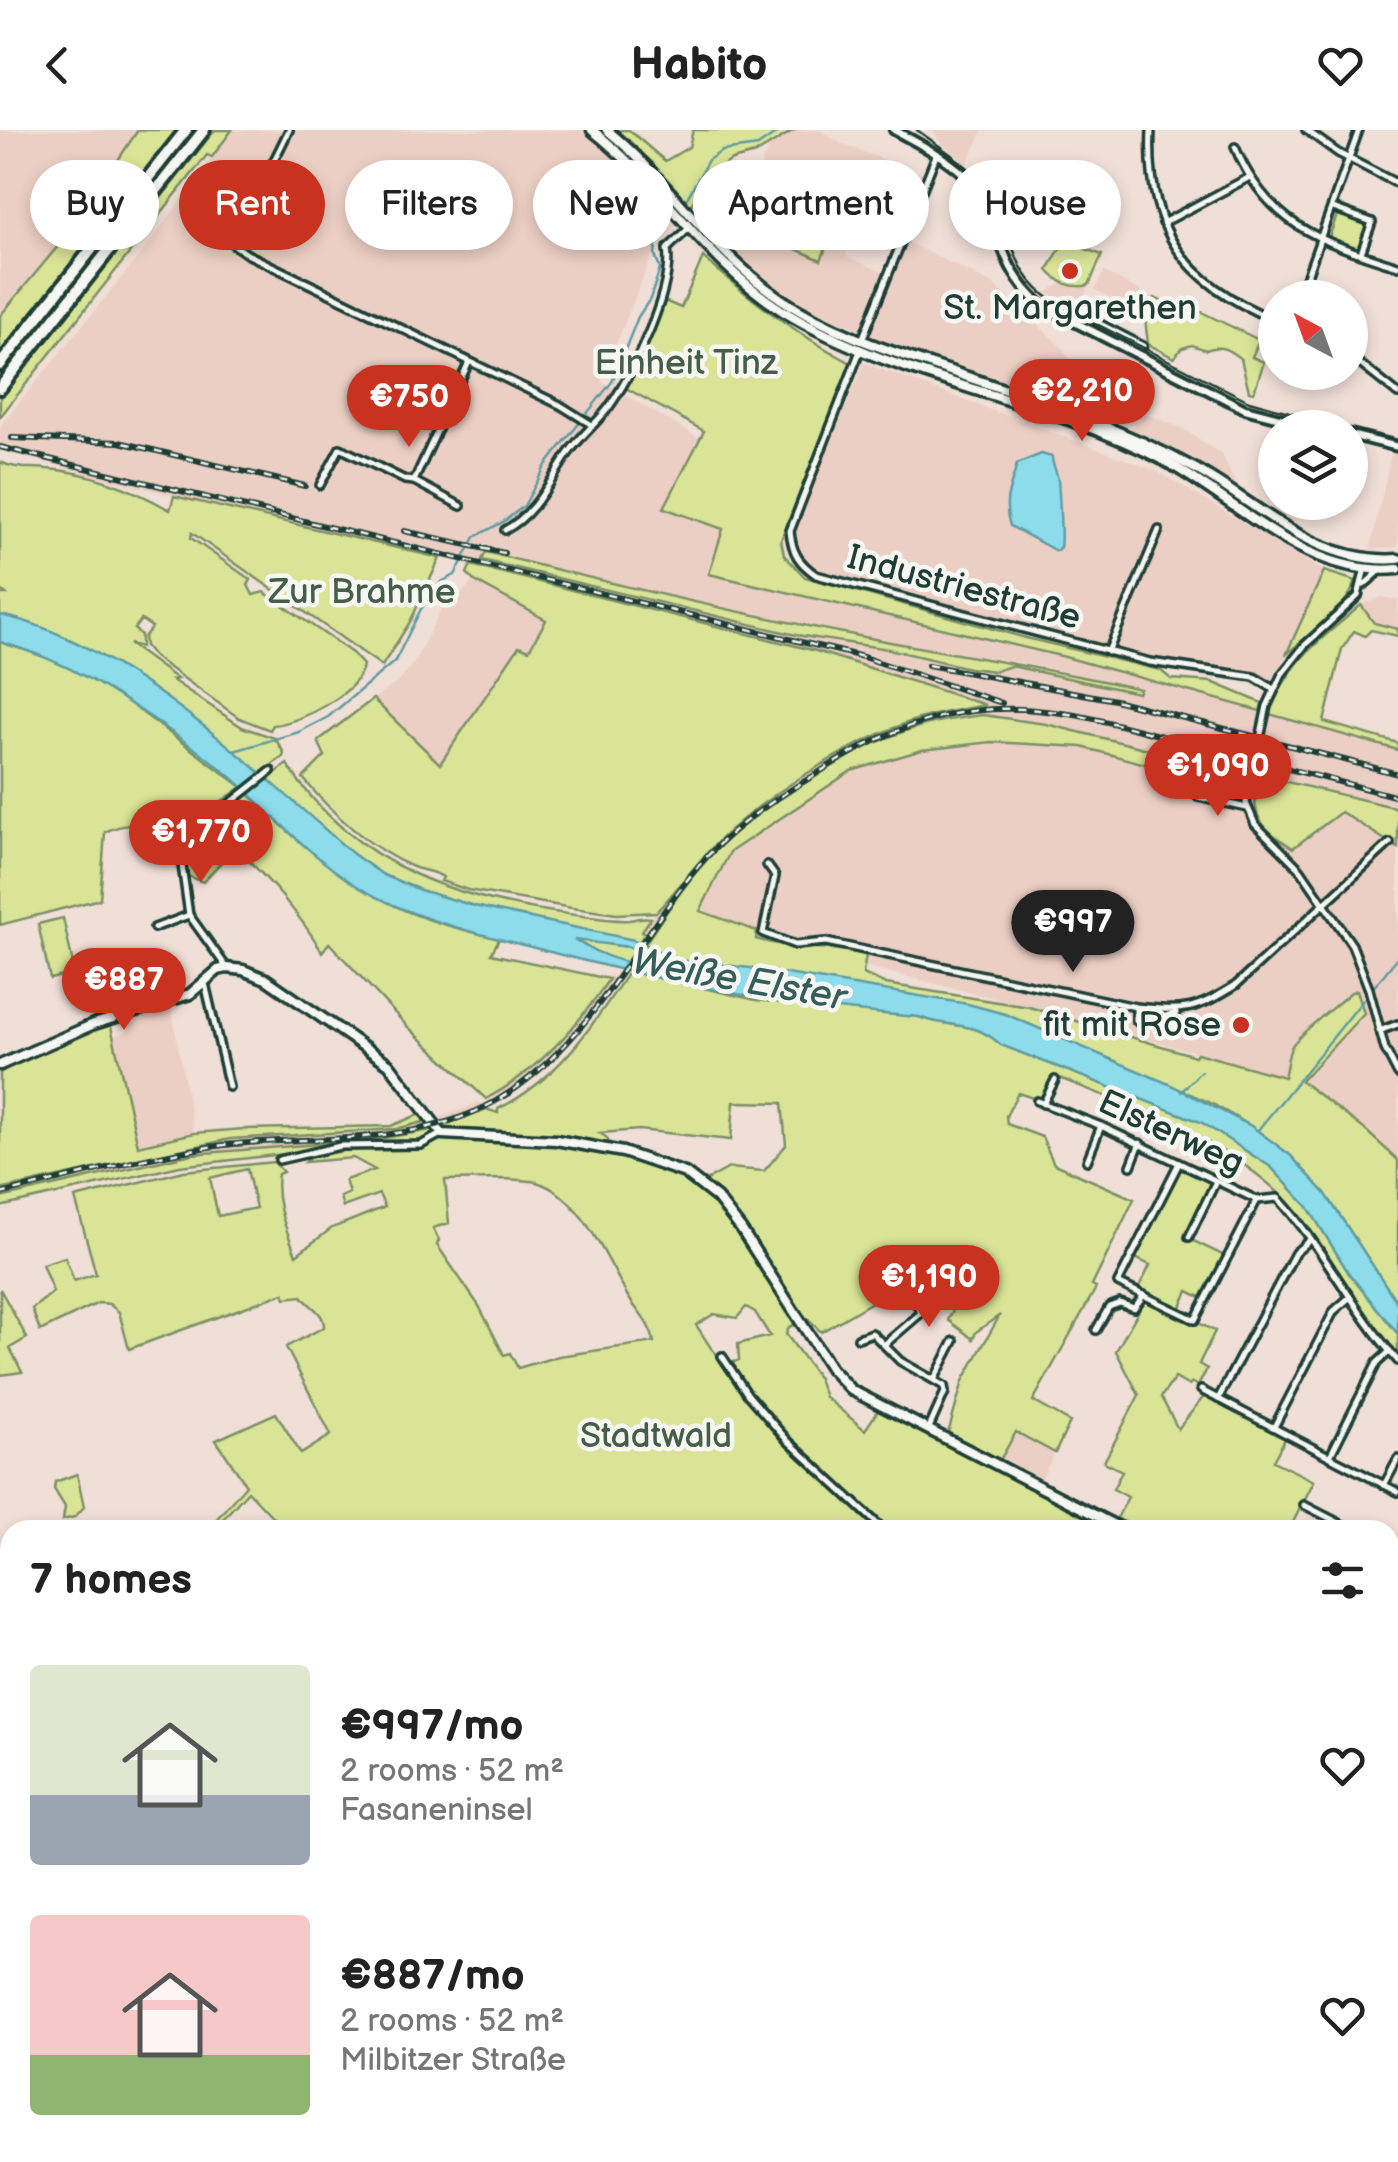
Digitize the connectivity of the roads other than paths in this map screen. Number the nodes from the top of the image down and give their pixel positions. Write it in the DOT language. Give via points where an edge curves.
graph roads {
  1 [pos="186,130"];
  2 [pos="204,130"];
  3 [pos="289,130"];
  4 [pos="592,130"];
  5 [pos="607,130"];
  6 [pos="894,130"];
  7 [pos="1151,130"];
  8 [pos="1306,130"];
  9 [pos="1359,130"];
  10 [pos="1235,148"];
  11 [pos="937,153"];
  12 [pos="1350,159"];
  13 [pos="627,160"];
  14 [pos="639,160"];
  15 [pos="949,163"];
  16 [pos="1248,178"];
  17 [pos="1398,184"];
  18 [pos="673,205"];
  19 [pos="1333,208"];
  20 [pos="1163,223"];
  21 [pos="691,226"];
  22 [pos="1322,239"];
  23 [pos="1002,250"];
  24 [pos="1361,253"];
  25 [pos="1398,266"];
  26 [pos="1306,280"];
  27 [pos="1077,312"];
  28 [pos="1258,313"];
  29 [pos="861,345"];
  30 [pos="1143,346"];
  31 [pos="469,362"];
  32 [pos="0,365"];
  33 [pos="1368,370"];
  34 [pos="1398,382"];
  35 [pos="0,388"];
  36 [pos="1391,389"];
  37 [pos="1398,394"];
  38 [pos="1258,412"];
  39 [pos="590,424"];
  40 [pos="1368,440"];
  41 [pos="1398,447"];
  42 [pos="414,481"];
  43 [pos="320,485"];
  44 [pos="461,506"];
  45 [pos="504,530"];
  46 [pos="1159,530"];
  47 [pos="1398,560"];
  48 [pos="1366,564"];
  49 [pos="1398,568"];
  50 [pos="1382,570"];
  51 [pos="1362,587"];
  52 [pos="1108,652"];
  53 [pos="1274,689"];
  54 [pos="271,771"];
  55 [pos="1198,796"];
  56 [pos="1247,808"];
  57 [pos="1390,842"];
  58 [pos="767,865"];
  59 [pos="1324,904"];
  60 [pos="189,915"];
  61 [pos="154,928"];
  62 [pos="227,968"];
  63 [pos="204,983"];
  64 [pos="1136,1007"];
  65 [pos="1179,1012"];
  66 [pos="1398,1024"];
  67 [pos="1379,1031"];
  68 [pos="0,1065"];
  69 [pos="1398,1074"];
  70 [pos="1055,1080"];
  71 [pos="229,1086"];
  72 [pos="1101,1126"];
  73 [pos="442,1134"];
  74 [pos="1140,1144"];
  75 [pos="279,1160"];
  76 [pos="1087,1161"];
  77 [pos="1179,1162"];
  78 [pos="1131,1166"];
  79 [pos="1216,1181"];
  80 [pos="1257,1200"];
  81 [pos="1189,1237"];
  82 [pos="1312,1238"];
  83 [pos="1144,1295"];
  84 [pos="1350,1296"];
  85 [pos="915,1300"];
  86 [pos="1096,1330"];
  87 [pos="858,1338"];
  88 [pos="954,1341"];
  89 [pos="886,1344"];
  90 [pos="1390,1351"];
  91 [pos="722,1356"];
  92 [pos="1398,1360"];
  93 [pos="934,1380"];
  94 [pos="1201,1390"];
  95 [pos="1218,1398"];
  96 [pos="1274,1427"];
  97 [pos="929,1428"];
  98 [pos="1330,1456"];
  99 [pos="1398,1459"];
  100 [pos="1384,1485"];
  101 [pos="1398,1492"];
  102 [pos="1304,1504"];
  103 [pos="873,1520"];
  104 [pos="1105,1520"];
  105 [pos="1334,1520"];
  1 -- 32 [label="highway"];
  2 -- 35 [label="highway"];
  3 -- 31 [label="street" via="233,244"];
  4 -- 13 [label="main road"];
  5 -- 14 [label="main road"];
  6 -- 11 [label="street"];
  7 -- 20 [label="street" via="1151,180"];
  8 -- 12 [label="street"];
  9 -- 12 [label="street"];
  10 -- 16 [label="street"];
  11 -- 15 [label="street"];
  11 -- 29 [label="street"];
  12 -- 17 [label="street"];
  12 -- 19 [label="street"];
  16 -- 20 [label="street"];
  16 -- 22 [label="street" via="1266,202"];
  18 -- 21 [label="main road"];
  19 -- 22 [label="street"];
  19 -- 24 [label="street" via="1372,222"];
  20 -- 28 [label="street" via="1201,276"];
  21 -- 29 [label="main road" via="719,261 768,300 818,330"];
  21 -- 39 [label="street" via="667,249 669,271 621,388"];
  22 -- 24 [label="street"];
  22 -- 26 [label="street"];
  23 -- 38 [label="street" via="1018,283 1041,305"];
  24 -- 25 [label="street"];
  27 -- 30 [label="street"];
  29 -- 48 [label="main road" via="1118,430 1200,471 1308,542"];
  29 -- 52 [label="street, Industriestraße" via="790,531 801,564 816,576"];
  31 -- 39 [label="street"];
  31 -- 42 [label="street"];
  33 -- 36 [label="street"];
  34 -- 36 [label="street"];
  36 -- 37 [label="street"];
  39 -- 45 [label="street" via="529,514"];
  40 -- 41 [label="street"];
  42 -- 43 [label="street" via="340,448"];
  42 -- 44 [label="street"];
  46 -- 52 [label="street, Industriestraße"];
  47 -- 48 [label="main road"];
  48 -- 50 [label="main road"];
  48 -- 51 [label="street"];
  49 -- 50 [label="main road"];
  50 -- 51 [label="street"];
  51 -- 53 [label="street" via="1293,657"];
  52 -- 53 [label="street, Industriestraße" via="1254,677"];
  53 -- 56 [label="street"];
  54 -- 60 [label="street" via="179,844"];
  55 -- 56 [label="street"];
  56 -- 59 [label="street"];
  57 -- 59 [label="street"];
  58 -- 64 [label="street" via="775,876 763,933 794,945 826,942"];
  59 -- 65 [label="street" via="1236,985"];
  59 -- 67 [label="street" via="1352,944"];
  60 -- 61 [label="street"];
  60 -- 62 [label="street"];
  62 -- 63 [label="main road"];
  62 -- 73 [label="main road" via="275,984 389,1064"];
  63 -- 68 [label="main road"];
  63 -- 71 [label="street"];
  64 -- 65 [label="street"];
  64 -- 65 [label="street" via="1140,1024"];
  66 -- 67 [label="street"];
  67 -- 69 [label="street"];
  70 -- 72 [label="street, Elsterweg" via="1040,1102"];
  72 -- 74 [label="street, Elsterweg"];
  72 -- 76 [label="street"];
  73 -- 75 [label="street" via="420,1145 340,1146"];
  73 -- 97 [label="main road" via="556,1140 622,1152 685,1174 717,1198 741,1229 830,1369 851,1390"];
  74 -- 77 [label="street, Elsterweg"];
  74 -- 78 [label="street"];
  77 -- 79 [label="street, Elsterweg"];
  77 -- 83 [label="street" via="1118,1283"];
  79 -- 80 [label="street, Elsterweg"];
  79 -- 81 [label="street"];
  80 -- 82 [label="street, Elsterweg" via="1278,1198"];
  80 -- 83 [label="street" via="1195,1320"];
  82 -- 84 [label="street"];
  82 -- 95 [label="street" via="1295,1253"];
  83 -- 86 [label="street" via="1134,1308 1109,1307"];
  84 -- 90 [label="street"];
  84 -- 96 [label="street" via="1334,1312"];
  85 -- 89 [label="street" via="923,1312"];
  87 -- 89 [label="street" via="872,1333"];
  88 -- 93 [label="street"];
  89 -- 93 [label="street"];
  90 -- 92 [label="street"];
  90 -- 98 [label="street" via="1376,1364"];
  91 -- 103 [label="street" via="787,1440"];
  93 -- 97 [label="street" via="945,1392"];
  94 -- 95 [label="street"];
  95 -- 96 [label="street"];
  96 -- 98 [label="street"];
  97 -- 104 [label="main road"];
  98 -- 100 [label="street"];
  99 -- 100 [label="street"];
  100 -- 101 [label="street"];
  102 -- 105 [label="street"];
}
